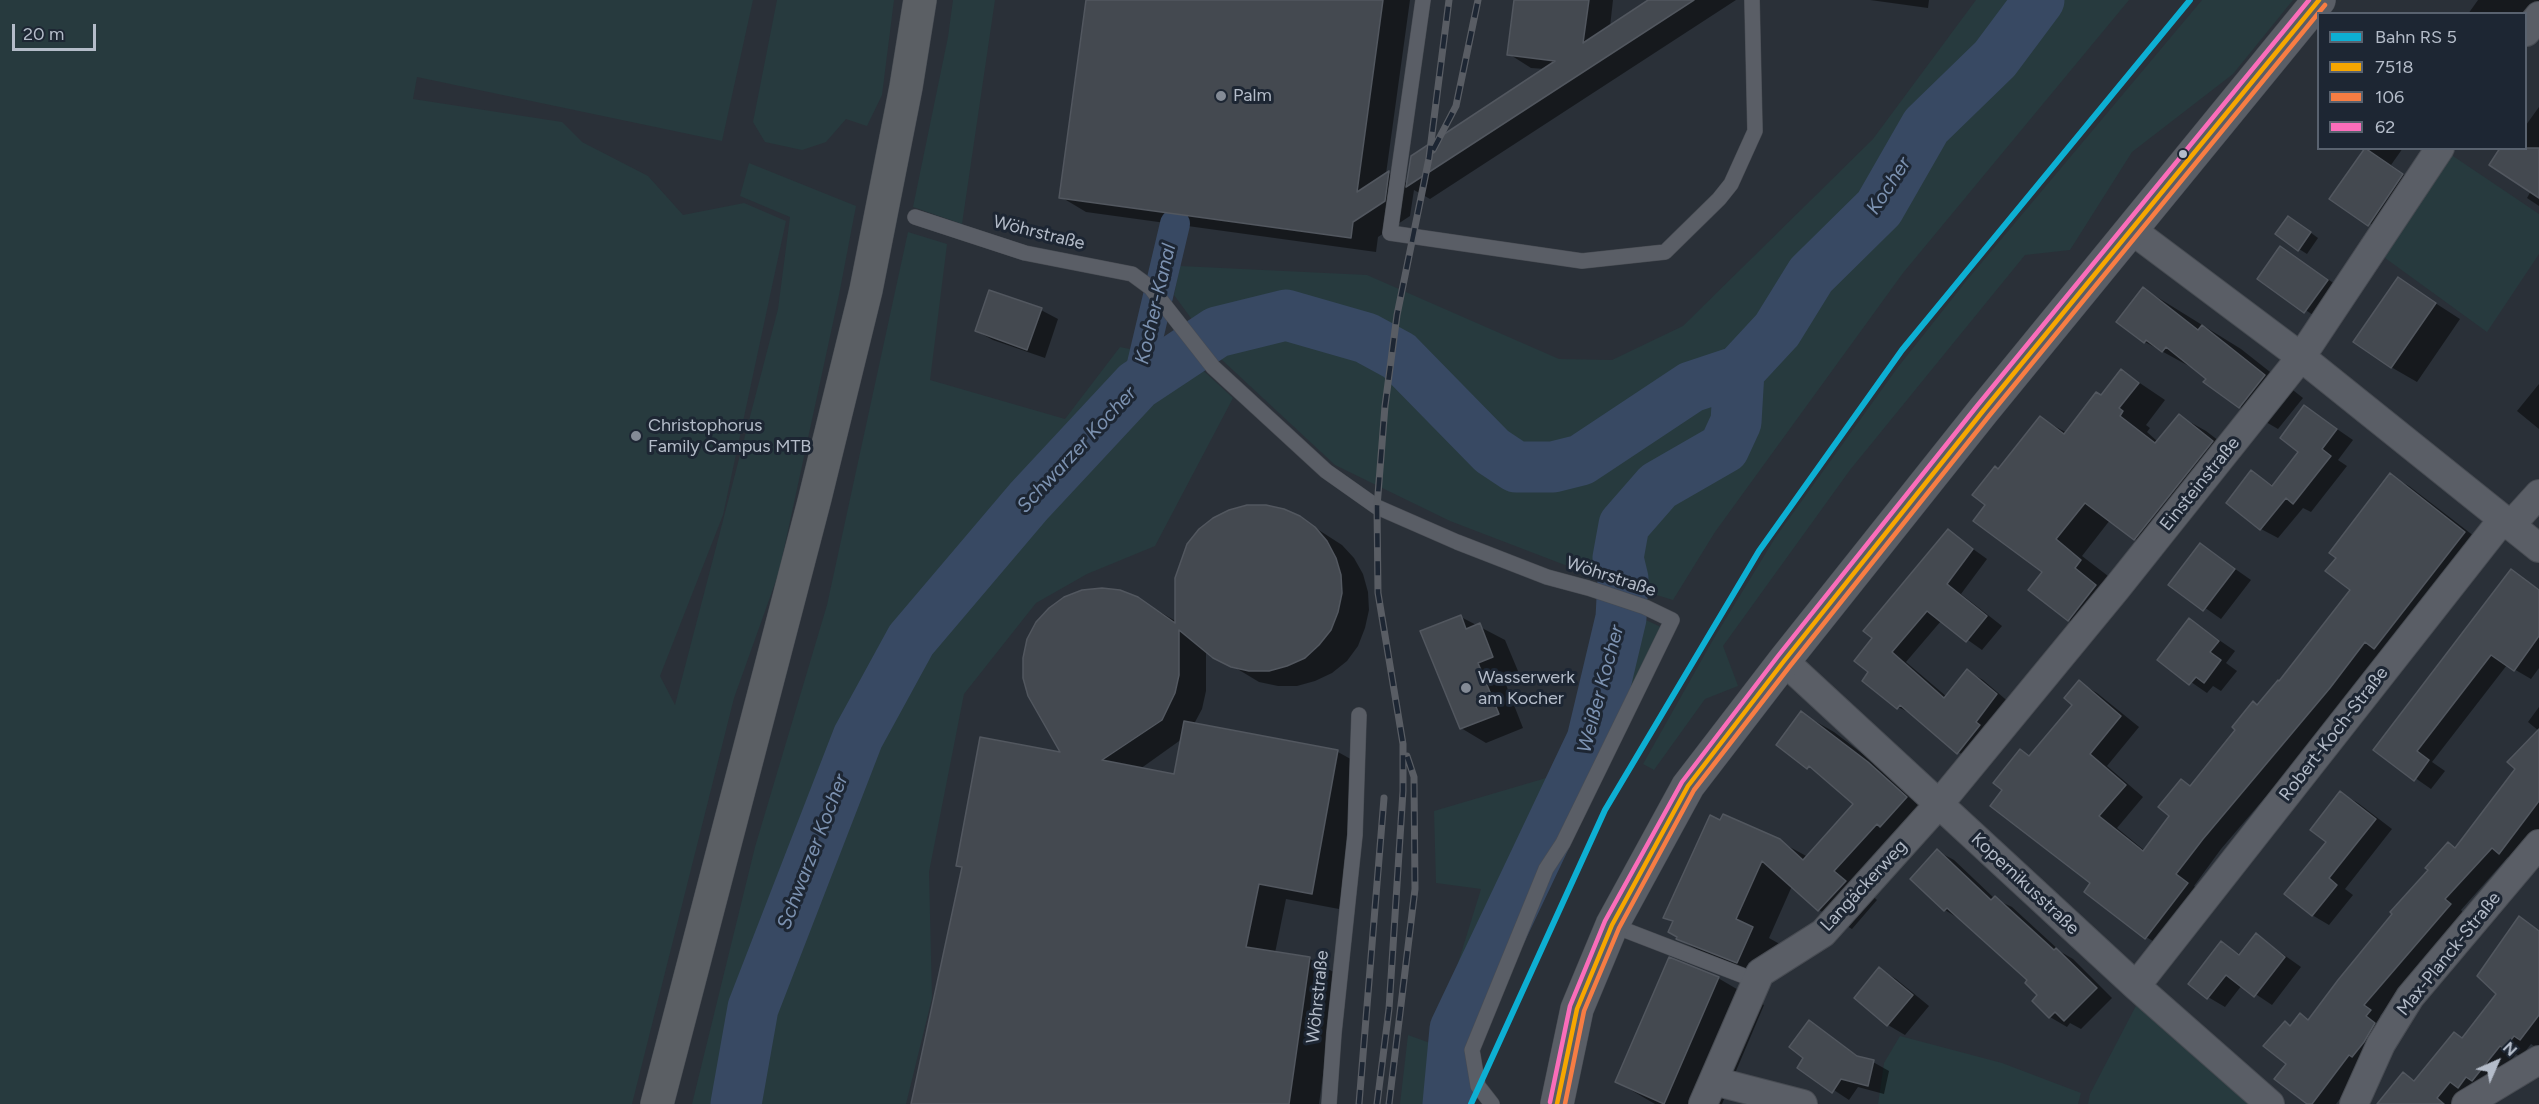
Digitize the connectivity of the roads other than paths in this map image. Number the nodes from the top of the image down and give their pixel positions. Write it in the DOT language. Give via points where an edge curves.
graph roads {
  1 [pos="920,0"];
  2 [pos="1423,0"];
  3 [pos="1752,0"];
  4 [pos="2319,0"];
  5 [pos="2539,16"];
  6 [pos="2527,31"];
  7 [pos="2439,150"];
  8 [pos="915,217"];
  9 [pos="2133,231"];
  10 [pos="2301,357"];
  11 [pos="2539,494"];
  12 [pos="2510,526"];
  13 [pos="2539,548"];
  14 [pos="1784,661"];
  15 [pos="1359,715"];
  16 [pos="1939,804"];
  17 [pos="2539,844"];
  18 [pos="1612,925"];
  19 [pos="1757,981"];
  20 [pos="2136,986"];
  21 [pos="2539,1060"];
  22 [pos="1709,1092"];
  23 [pos="657,1104"];
  24 [pos="1329,1104"];
  25 [pos="1492,1104"];
  26 [pos="1557,1104"];
  27 [pos="1803,1104"];
  28 [pos="2270,1104"];
  29 [pos="2354,1104"];
  30 [pos="2466,1104"];
  1 -- 23 [label="highway" via="866,290"];
  2 -- 3 [label="lane" via="1390,233 1582,261 1665,252 1731,184 1755,131"];
  4 -- 9 [label="street"];
  5 -- 6 [label="street"];
  7 -- 10 [label="street, Einsteinstraße"];
  8 -- 25 [label="lane, Wöhrstraße" via="1025,253 1132,274 1151,288 1213,367 1326,471 1377,507 1537,573 1645,607 1672,620 1563,843 1546,869 1472,1050 1478,1086"];
  9 -- 10 [label="street"];
  9 -- 14 [label="street" via="1983,411"];
  10 -- 12 [label="street"];
  10 -- 16 [label="street, Einsteinstraße"];
  11 -- 12 [label="street, Robert-Koch-Straße"];
  12 -- 13 [label="street"];
  12 -- 20 [label="street, Robert-Koch-Straße" via="2499,524"];
  14 -- 16 [label="street, Kopernikusstraße"];
  14 -- 18 [label="street" via="1688,786"];
  15 -- 24 [label="lane, Wöhrstraße" via="1355,835"];
  16 -- 19 [label="street, Langäckerweg" via="1822,933 1760,973"];
  16 -- 20 [label="street, Kopernikusstraße"];
  17 -- 29 [label="street, Max-Planck-Straße" via="2410,997 2381,1044"];
  18 -- 19 [label="lane"];
  18 -- 26 [label="street" via="1577,1009"];
  19 -- 22 [label="street, Langäckerweg"];
  20 -- 28 [label="street, Kopernikusstraße"];
  21 -- 30 [label="street"];
  22 -- 27 [label="street, Langäckerweg"];
}
